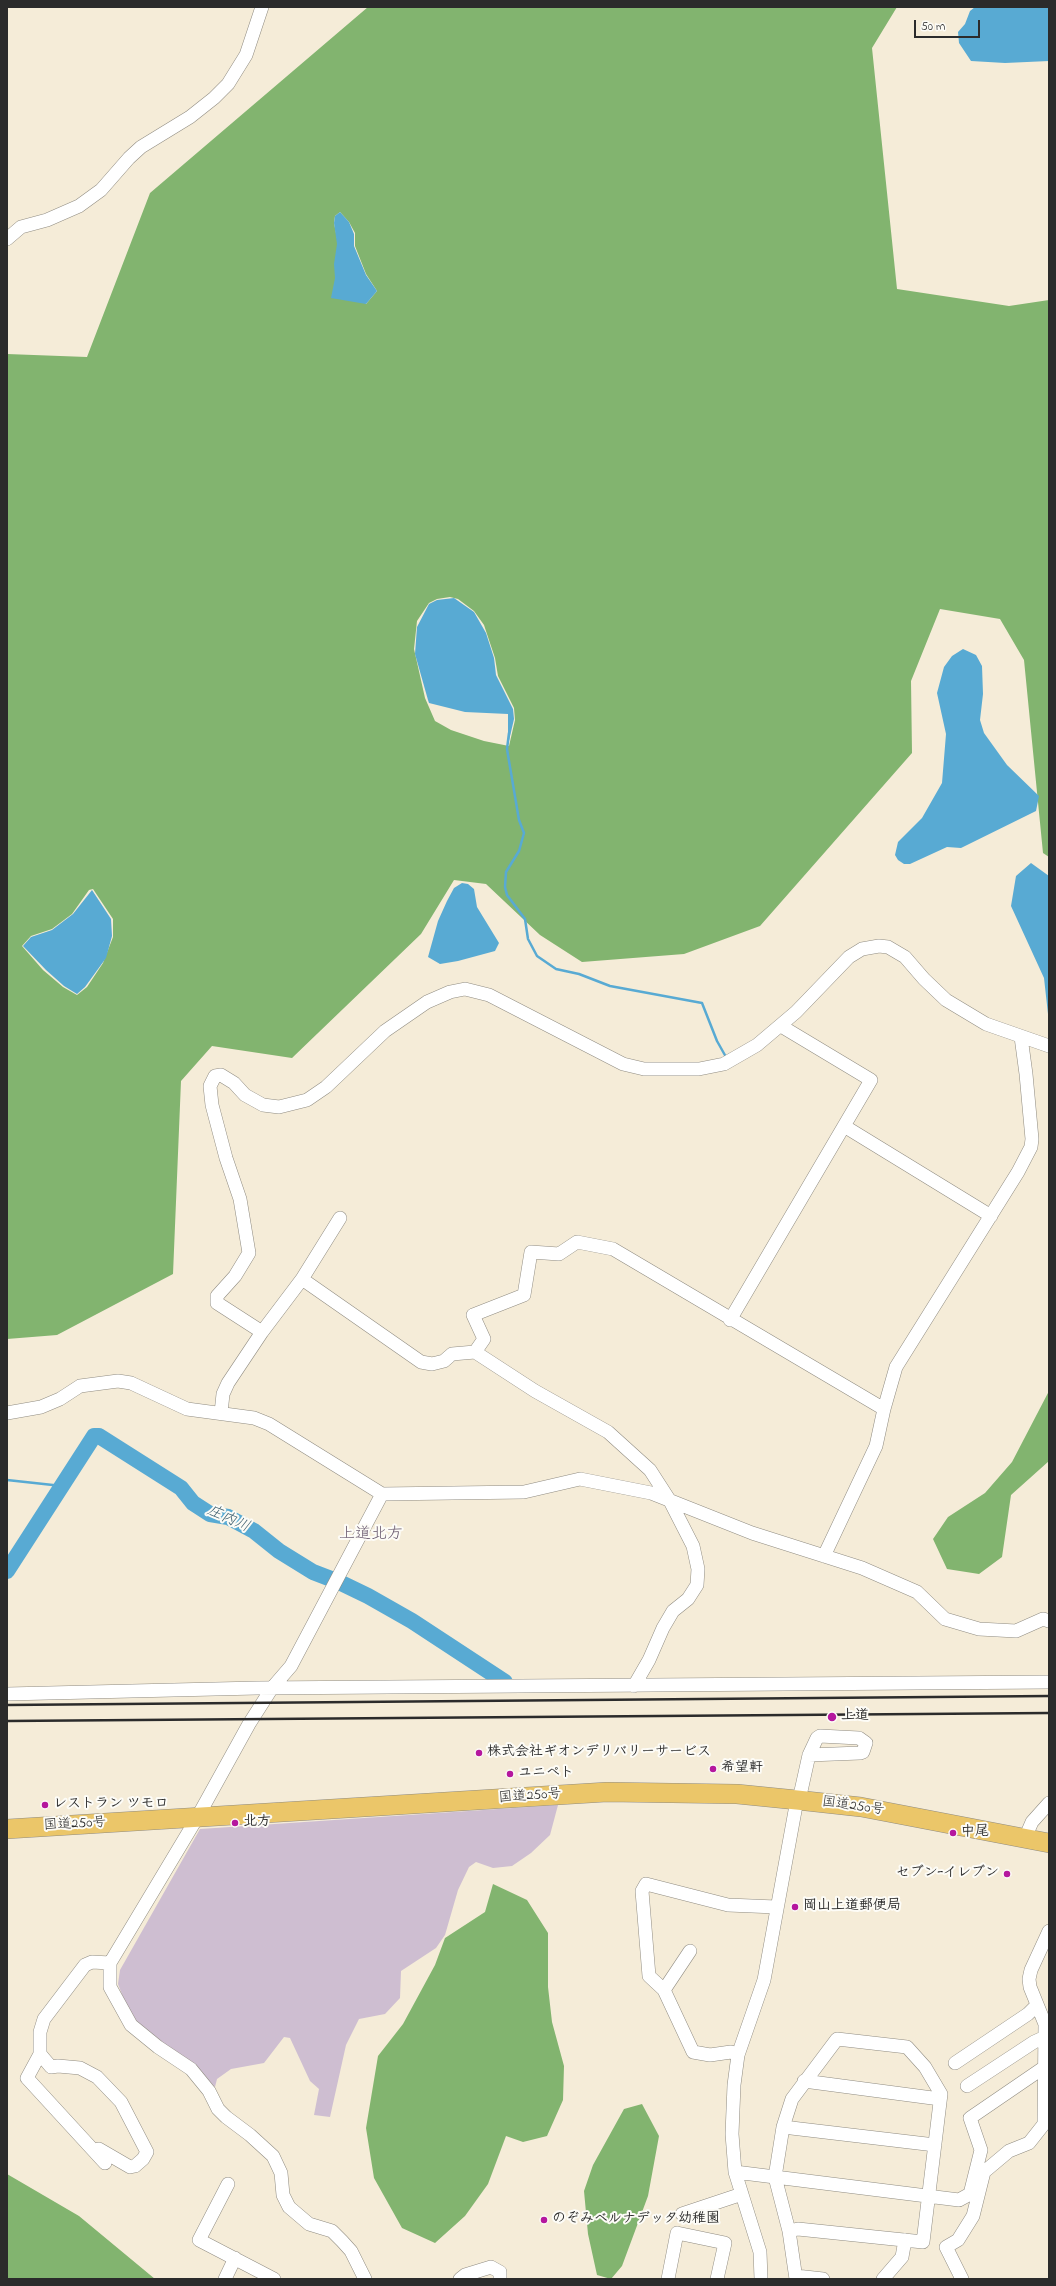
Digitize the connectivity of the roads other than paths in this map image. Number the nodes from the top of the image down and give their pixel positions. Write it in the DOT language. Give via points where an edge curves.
graph roads {
  1 [pos="262,7"];
  2 [pos="7,239"];
  3 [pos="781,1026"];
  4 [pos="1021,1037"];
  5 [pos="1049,1046"];
  6 [pos="844,1126"];
  7 [pos="990,1216"];
  8 [pos="340,1218"];
  9 [pos="302,1279"];
  10 [pos="730,1320"];
  11 [pos="262,1332"];
  12 [pos="475,1352"];
  13 [pos="884,1409"];
  14 [pos="7,1413"];
  15 [pos="221,1413"];
  16 [pos="382,1494"];
  17 [pos="670,1501"];
  18 [pos="824,1556"];
  19 [pos="1049,1621"];
  20 [pos="1049,1682"];
  21 [pos="634,1686"];
  22 [pos="272,1688"];
  23 [pos="7,1694"];
  24 [pos="809,1755"];
  25 [pos="797,1800"];
  26 [pos="1049,1803"];
  27 [pos="197,1818"];
  28 [pos="7,1829"];
  29 [pos="1025,1838"];
  30 [pos="1049,1843"];
  31 [pos="776,1907"];
  32 [pos="1049,1931"];
  33 [pos="690,1951"];
  34 [pos="110,1963"];
  35 [pos="664,1990"];
  36 [pos="1037,2005"];
  37 [pos="1045,2037"];
  38 [pos="40,2054"];
  39 [pos="738,2055"];
  40 [pos="955,2063"];
  41 [pos="1046,2066"];
  42 [pos="804,2081"];
  43 [pos="967,2086"];
  44 [pos="940,2099"];
  45 [pos="1047,2126"];
  46 [pos="783,2127"];
  47 [pos="935,2145"];
  48 [pos="94,2150"];
  49 [pos="104,2163"];
  50 [pos="735,2172"];
  51 [pos="775,2177"];
  52 [pos="228,2184"];
  53 [pos="742,2194"];
  54 [pos="929,2196"];
  55 [pos="682,2214"];
  56 [pos="789,2232"];
  57 [pos="905,2240"];
  58 [pos="235,2258"];
  59 [pos="796,2277"];
  60 [pos="225,2279"];
  61 [pos="274,2279"];
  62 [pos="365,2279"];
  63 [pos="460,2279"];
  64 [pos="500,2279"];
  65 [pos="668,2279"];
  66 [pos="718,2279"];
  67 [pos="761,2279"];
  68 [pos="823,2279"];
  69 [pos="883,2279"];
  70 [pos="962,2279"];
  1 -- 2 [label="street" via="246,55 228,84 214,98 129,158 101,190 79,206 21,228"];
  3 -- 4 [label="street" via="822,988 849,957 862,949 879,946 888,947 905,957 946,1000 986,1024"];
  3 -- 6 [label="street" via="871,1080"];
  3 -- 11 [label="street" via="758,1045 724,1064 699,1069 644,1069 623,1064 489,995 466,989 450,992 427,1002 385,1031 326,1087 307,1100 279,1107 263,1105 245,1095 234,1083 221,1075 215,1076 210,1086 212,1104 240,1199 248,1254 235,1276 217,1296 217,1303"];
  4 -- 5 [label="street"];
  4 -- 7 [label="street" via="1031,1147"];
  6 -- 7 [label="street"];
  6 -- 10 [label="street"];
  7 -- 13 [label="street" via="896,1367"];
  8 -- 9 [label="street"];
  9 -- 11 [label="street"];
  9 -- 12 [label="street" via="421,1362 432,1364 444,1361 452,1354"];
  10 -- 12 [label="street" via="613,1249 577,1242 559,1254 531,1252 524,1295 473,1315 484,1339"];
  10 -- 13 [label="street"];
  11 -- 15 [label="street" via="228,1382"];
  12 -- 17 [label="street" via="535,1391 608,1432 650,1470"];
  13 -- 18 [label="street" via="876,1446"];
  14 -- 15 [label="street" via="41,1407 80,1386 118,1381 145,1388 187,1409 203,1413"];
  15 -- 16 [label="street" via="254,1418 270,1424"];
  16 -- 17 [label="street" via="524,1492 580,1479 651,1493"];
  16 -- 22 [label="street" via="291,1666"];
  17 -- 18 [label="street" via="752,1533"];
  17 -- 21 [label="street" via="693,1546 698,1569 697,1585 688,1599 670,1617"];
  18 -- 19 [label="street" via="862,1568 917,1592 945,1619 979,1629 1016,1631 1043,1619"];
  20 -- 21 [label="street"];
  21 -- 22 [label="street"];
  22 -- 23 [label="street"];
  22 -- 27 [label="street"];
  24 -- 25 [label="street"];
  25 -- 27 [label="highway, 国道250号" via="737,1794 607,1792"];
  25 -- 29 [label="highway, 国道250号" via="861,1807"];
  25 -- 31 [label="street"];
  26 -- 29 [label="street" via="1032,1822"];
  27 -- 28 [label="highway, 国道250号"];
  27 -- 34 [label="street"];
  29 -- 30 [label="highway, 国道250号"];
  31 -- 35 [label="street" via="728,1905 646,1884 642,1891 647,1969 652,1981"];
  31 -- 39 [label="street" via="764,1980"];
  32 -- 36 [label="street" via="1029,1979"];
  33 -- 35 [label="street"];
  34 -- 38 [label="street" via="92,1962 85,1965 48,2011 40,2032"];
  34 -- 62 [label="street" via="110,1987 131,2025 191,2069 209,2091 218,2109 273,2156 281,2173 283,2196 290,2207 309,2224 332,2231 351,2252"];
  35 -- 39 [label="street" via="692,2052 710,2055 730,2052"];
  36 -- 37 [label="street" via="1045,2024"];
  36 -- 40 [label="street" via="1028,2014"];
  37 -- 41 [label="street"];
  37 -- 43 [label="street"];
  38 -- 48 [label="street" via="27,2078"];
  38 -- 48 [label="street" via="52,2067 80,2068 97,2076 121,2102 147,2152 139,2163 130,2167 99,2149"];
  39 -- 50 [label="street" via="732,2134"];
  41 -- 45 [label="street"];
  41 -- 54 [label="street" via="970,2118 981,2150 970,2194 959,2200"];
  42 -- 44 [label="street"];
  42 -- 44 [label="street" via="837,2039 907,2047 925,2067 940,2094"];
  42 -- 46 [label="street" via="792,2099"];
  44 -- 47 [label="street"];
  45 -- 70 [label="street" via="1029,2143 1009,2151 984,2172 974,2216 958,2240 946,2247"];
  46 -- 47 [label="street"];
  46 -- 51 [label="street"];
  47 -- 54 [label="street"];
  48 -- 49 [label="street"];
  50 -- 51 [label="street"];
  50 -- 53 [label="street"];
  51 -- 54 [label="street"];
  51 -- 56 [label="street"];
  52 -- 58 [label="street" via="199,2240"];
  53 -- 55 [label="street"];
  53 -- 67 [label="street" via="760,2252"];
  54 -- 57 [label="street" via="923,2242"];
  56 -- 57 [label="street" via="798,2228"];
  56 -- 59 [label="street"];
  57 -- 69 [label="street" via="902,2257"];
  58 -- 60 [label="street"];
  58 -- 61 [label="street"];
  59 -- 68 [label="street"];
  63 -- 64 [label="street" via="491,2267 500,2272"];
  65 -- 66 [label="street" via="677,2233 725,2243"];
}
